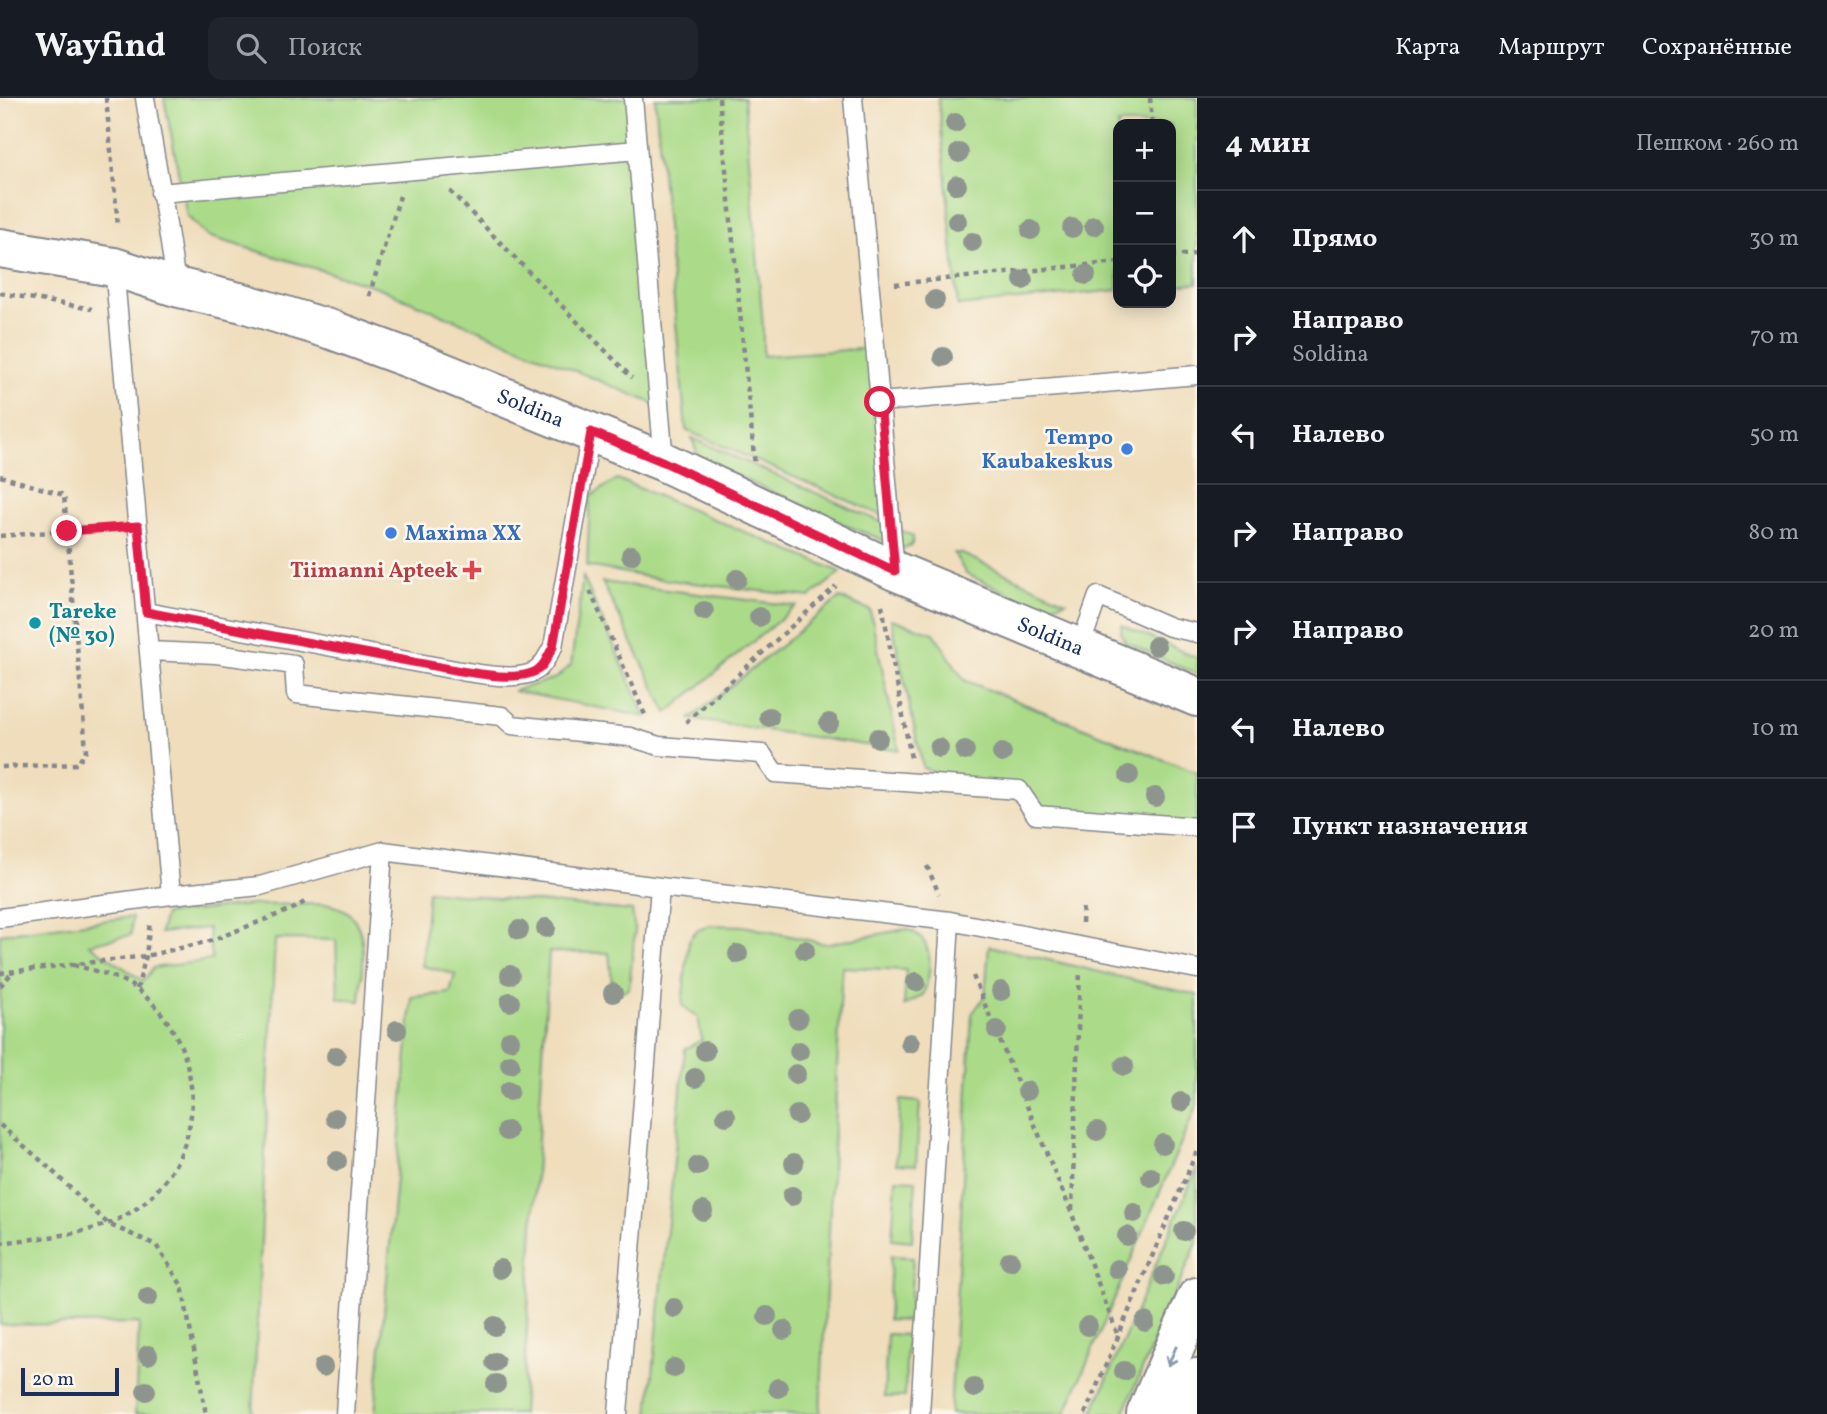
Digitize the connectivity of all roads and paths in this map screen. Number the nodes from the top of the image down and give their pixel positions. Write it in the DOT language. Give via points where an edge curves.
graph roads {
  1 [pos="106,98"];
  2 [pos="145,98"];
  3 [pos="633,98"];
  4 [pos="719,98"];
  5 [pos="853,98"];
  6 [pos="1150,98"];
  7 [pos="1152,119"];
  8 [pos="637,150"];
  9 [pos="429,169"];
  10 [pos="408,170"];
  11 [pos="160,193"];
  12 [pos="118,226"];
  13 [pos="0,248"];
  14 [pos="1197,254"];
  15 [pos="1176,256"];
  16 [pos="1113,262"];
  17 [pos="114,267"];
  18 [pos="869,286"];
  19 [pos="176,287"];
  20 [pos="0,293"];
  21 [pos="369,296"];
  22 [pos="118,314"];
  23 [pos="1197,375"];
  24 [pos="880,402"];
  25 [pos="659,406"];
  26 [pos="591,432"];
  27 [pos="664,462"];
  28 [pos="0,476"];
  29 [pos="758,506"];
  30 [pos="138,526"];
  31 [pos="67,531"];
  32 [pos="0,536"];
  33 [pos="570,549"];
  34 [pos="836,586"];
  35 [pos="888,587"];
  36 [pos="146,612"];
  37 [pos="1197,632"];
  38 [pos="1080,647"];
  39 [pos="149,651"];
  40 [pos="1197,697"];
  41 [pos="659,746"];
  42 [pos="0,767"];
  43 [pos="916,783"];
  44 [pos="1197,827"];
  45 [pos="383,851"];
  46 [pos="660,887"];
  47 [pos="317,894"];
  48 [pos="162,896"];
  49 [pos="1083,904"];
  50 [pos="0,918"];
  51 [pos="950,921"];
  52 [pos="1081,946"];
  53 [pos="146,956"];
  54 [pos="70,964"];
  55 [pos="1197,968"];
  56 [pos="14,971"];
  57 [pos="971,972"];
  58 [pos="0,973"];
  59 [pos="0,986"];
  60 [pos="137,989"];
  61 [pos="0,1125"];
  62 [pos="1197,1151"];
  63 [pos="1072,1214"];
  64 [pos="108,1224"];
  65 [pos="0,1243"];
  66 [pos="1197,1297"];
  67 [pos="1118,1336"];
  68 [pos="1197,1378"];
  69 [pos="205,1414"];
  70 [pos="345,1414"];
  71 [pos="618,1414"];
  72 [pos="920,1414"];
  73 [pos="1084,1414"];
  74 [pos="1146,1414"];
  75 [pos="1181,1414"];
  1 -- 12 [label="path"];
  2 -- 11 [label="lane"];
  3 -- 8 [label="lane"];
  4 -- 29 [label="path"];
  5 -- 18 [label="lane"];
  6 -- 7 [label="path"];
  8 -- 9 [label="lane"];
  8 -- 25 [label="lane"];
  9 -- 10 [label="lane"];
  9 -- 25 [label="path"];
  10 -- 11 [label="lane"];
  10 -- 21 [label="path"];
  11 -- 19 [label="lane"];
  13 -- 17 [label="main road, Soldina"];
  14 -- 15 [label="path"];
  16 -- 18 [label="path"];
  17 -- 19 [label="main road, Soldina"];
  17 -- 22 [label="lane"];
  18 -- 24 [label="lane"];
  19 -- 26 [label="main road, Soldina" via="332,330"];
  20 -- 22 [label="path"];
  22 -- 30 [label="lane"];
  23 -- 24 [label="lane"];
  24 -- 35 [label="lane"];
  25 -- 27 [label="lane"];
  26 -- 27 [label="main road, Soldina"];
  26 -- 33 [label="lane"];
  27 -- 29 [label="main road, Soldina"];
  28 -- 31 [label="path" via="64,495"];
  29 -- 35 [label="main road, Soldina"];
  30 -- 31 [label="path"];
  30 -- 36 [label="lane"];
  31 -- 32 [label="path"];
  31 -- 42 [label="path" via="86,750 78,764"];
  33 -- 36 [label="lane" via="553,647 540,668 531,673 499,676 461,671"];
  33 -- 41 [label="path"];
  34 -- 41 [label="path"];
  35 -- 38 [label="main road, Soldina"];
  35 -- 43 [label="path"];
  36 -- 39 [label="lane"];
  37 -- 38 [label="lane" via="1170,627 1098,596"];
  38 -- 40 [label="main road, Soldina"];
  39 -- 41 [label="lane" via="294,665 296,694 502,716 512,725 630,737"];
  39 -- 48 [label="lane"];
  41 -- 43 [label="lane" via="762,754 775,773"];
  43 -- 44 [label="lane" via="1019,790 1036,815"];
  45 -- 46 [label="lane"];
  45 -- 48 [label="lane" via="260,886"];
  45 -- 70 [label="lane"];
  46 -- 51 [label="lane"];
  46 -- 71 [label="lane"];
  47 -- 53 [label="path" via="295,908 211,941"];
  48 -- 50 [label="lane"];
  48 -- 53 [label="path"];
  49 -- 52 [label="path"];
  51 -- 52 [label="lane"];
  51 -- 72 [label="lane"];
  52 -- 55 [label="lane"];
  52 -- 63 [label="path"];
  53 -- 54 [label="path"];
  53 -- 60 [label="path"];
  54 -- 56 [label="path"];
  54 -- 60 [label="path" via="112,975"];
  56 -- 58 [label="path"];
  56 -- 59 [label="path"];
  57 -- 63 [label="path"];
  60 -- 64 [label="path" via="171,1026 185,1053 192,1083 190,1127 175,1166 146,1201"];
  61 -- 64 [label="path"];
  62 -- 67 [label="path"];
  63 -- 67 [label="path"];
  64 -- 65 [label="path"];
  64 -- 69 [label="path" via="156,1245 182,1286"];
  66 -- 74 [label="main road, one-way"];
  67 -- 73 [label="path"];
  68 -- 75 [label="main road"];
}
